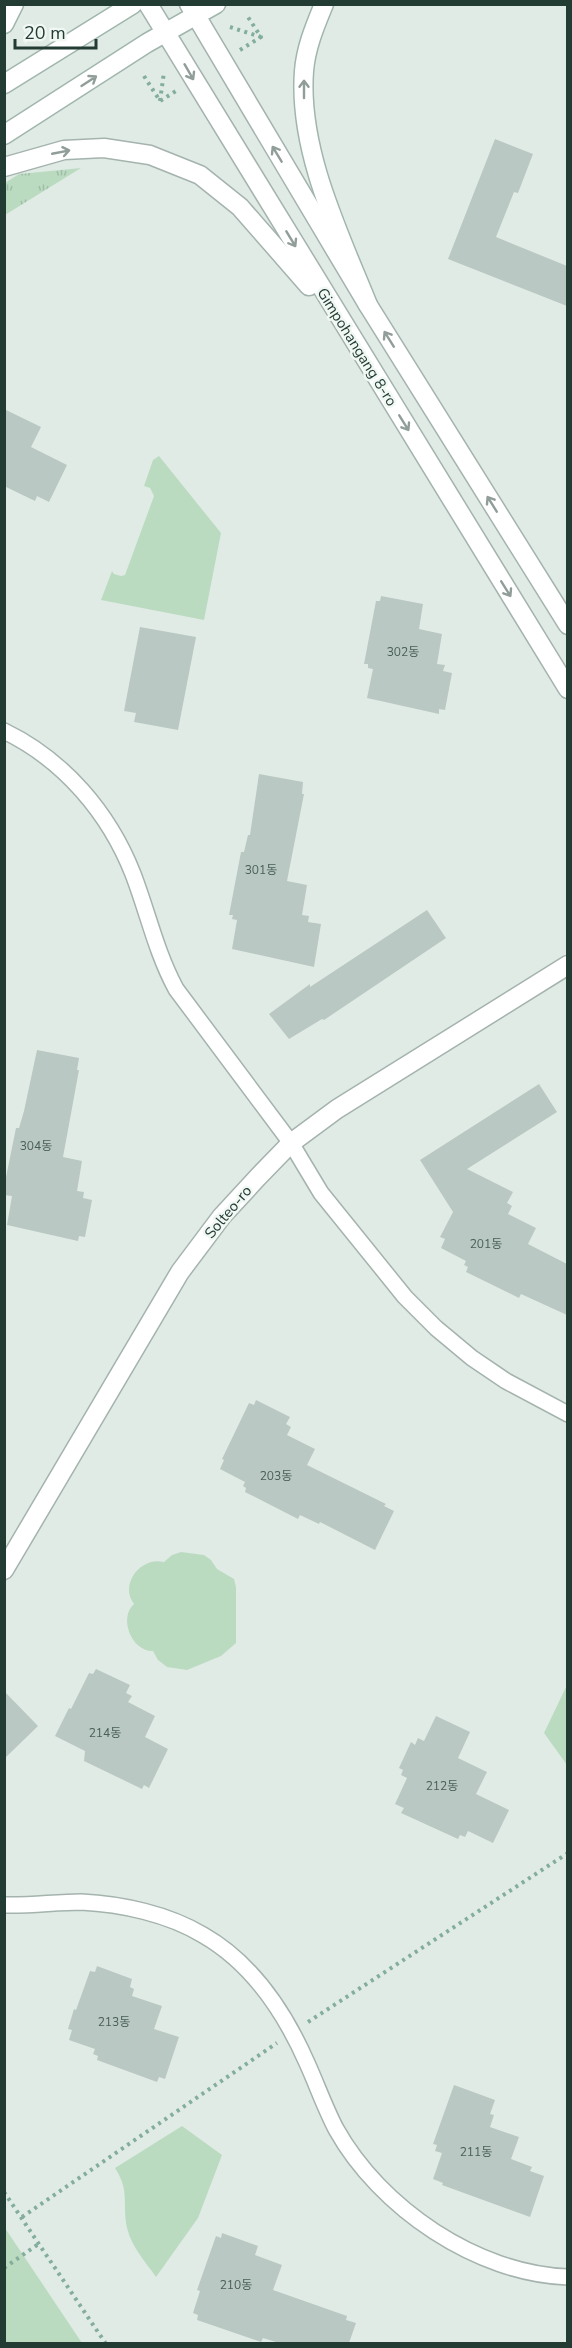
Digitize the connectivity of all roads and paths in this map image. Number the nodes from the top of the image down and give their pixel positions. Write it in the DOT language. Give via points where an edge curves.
graph roads {
  1 [pos="14,4"];
  2 [pos="133,4"];
  3 [pos="148,4"];
  4 [pos="216,4"];
  5 [pos="324,4"];
  6 [pos="192,10"];
  7 [pos="246,14"];
  8 [pos="4,24"];
  9 [pos="230,27"];
  10 [pos="166,32"];
  11 [pos="261,37"];
  12 [pos="236,53"];
  13 [pos="164,69"];
  14 [pos="144,76"];
  15 [pos="4,84"];
  16 [pos="179,90"];
  17 [pos="160,101"];
  18 [pos="4,135"];
  19 [pos="4,167"];
  20 [pos="368,305"];
  21 [pos="342,324"];
  22 [pos="567,625"];
  23 [pos="567,689"];
  24 [pos="4,731"];
  25 [pos="567,966"];
  26 [pos="291,1143"];
  27 [pos="567,1414"];
  28 [pos="4,1570"];
  29 [pos="4,1905"];
  30 [pos="4,2192"];
  31 [pos="40,2243"];
  32 [pos="4,2268"];
  33 [pos="567,2277"];
  34 [pos="106,2343"];
  1 -- 8 [label="street"];
  2 -- 15 [label="street"];
  3 -- 10 [label="street, Gimpohangang 8-ro"];
  4 -- 6 [label="street"];
  20 -- 5 [label="street, one-way" via="325,197 304,116 304,70 310,38"];
  6 -- 10 [label="street"];
  20 -- 6 [label="street, one-way"];
  7 -- 11 [label="path"];
  9 -- 11 [label="path"];
  18 -- 10 [label="street, one-way"];
  10 -- 21 [label="street, Gimpohangang 8-ro, one-way"];
  11 -- 12 [label="path"];
  13 -- 17 [label="path"];
  14 -- 17 [label="path"];
  16 -- 17 [label="path"];
  19 -- 21 [label="street, one-way" via="64,150 104,148 150,155 200,175 240,207"];
  22 -- 20 [label="street, one-way"];
  21 -- 23 [label="street, Gimpohangang 8-ro, one-way"];
  24 -- 26 [label="lane" via="63,771 107,822 133,875 163,966 176,989"];
  25 -- 26 [label="street, Solteo-ro" via="337,1109"];
  26 -- 27 [label="lane" via="321,1193 405,1297 436,1328 506,1381"];
  26 -- 28 [label="street, Solteo-ro" via="222,1216 180,1272"];
  29 -- 33 [label="lane" via="105,1904 172,1920 204,1935 247,1970 275,2004 352,2156 405,2211 434,2232 478,2255 523,2271"];
  30 -- 31 [label="path"];
  31 -- 32 [label="path"];
  31 -- 34 [label="path"];
}
